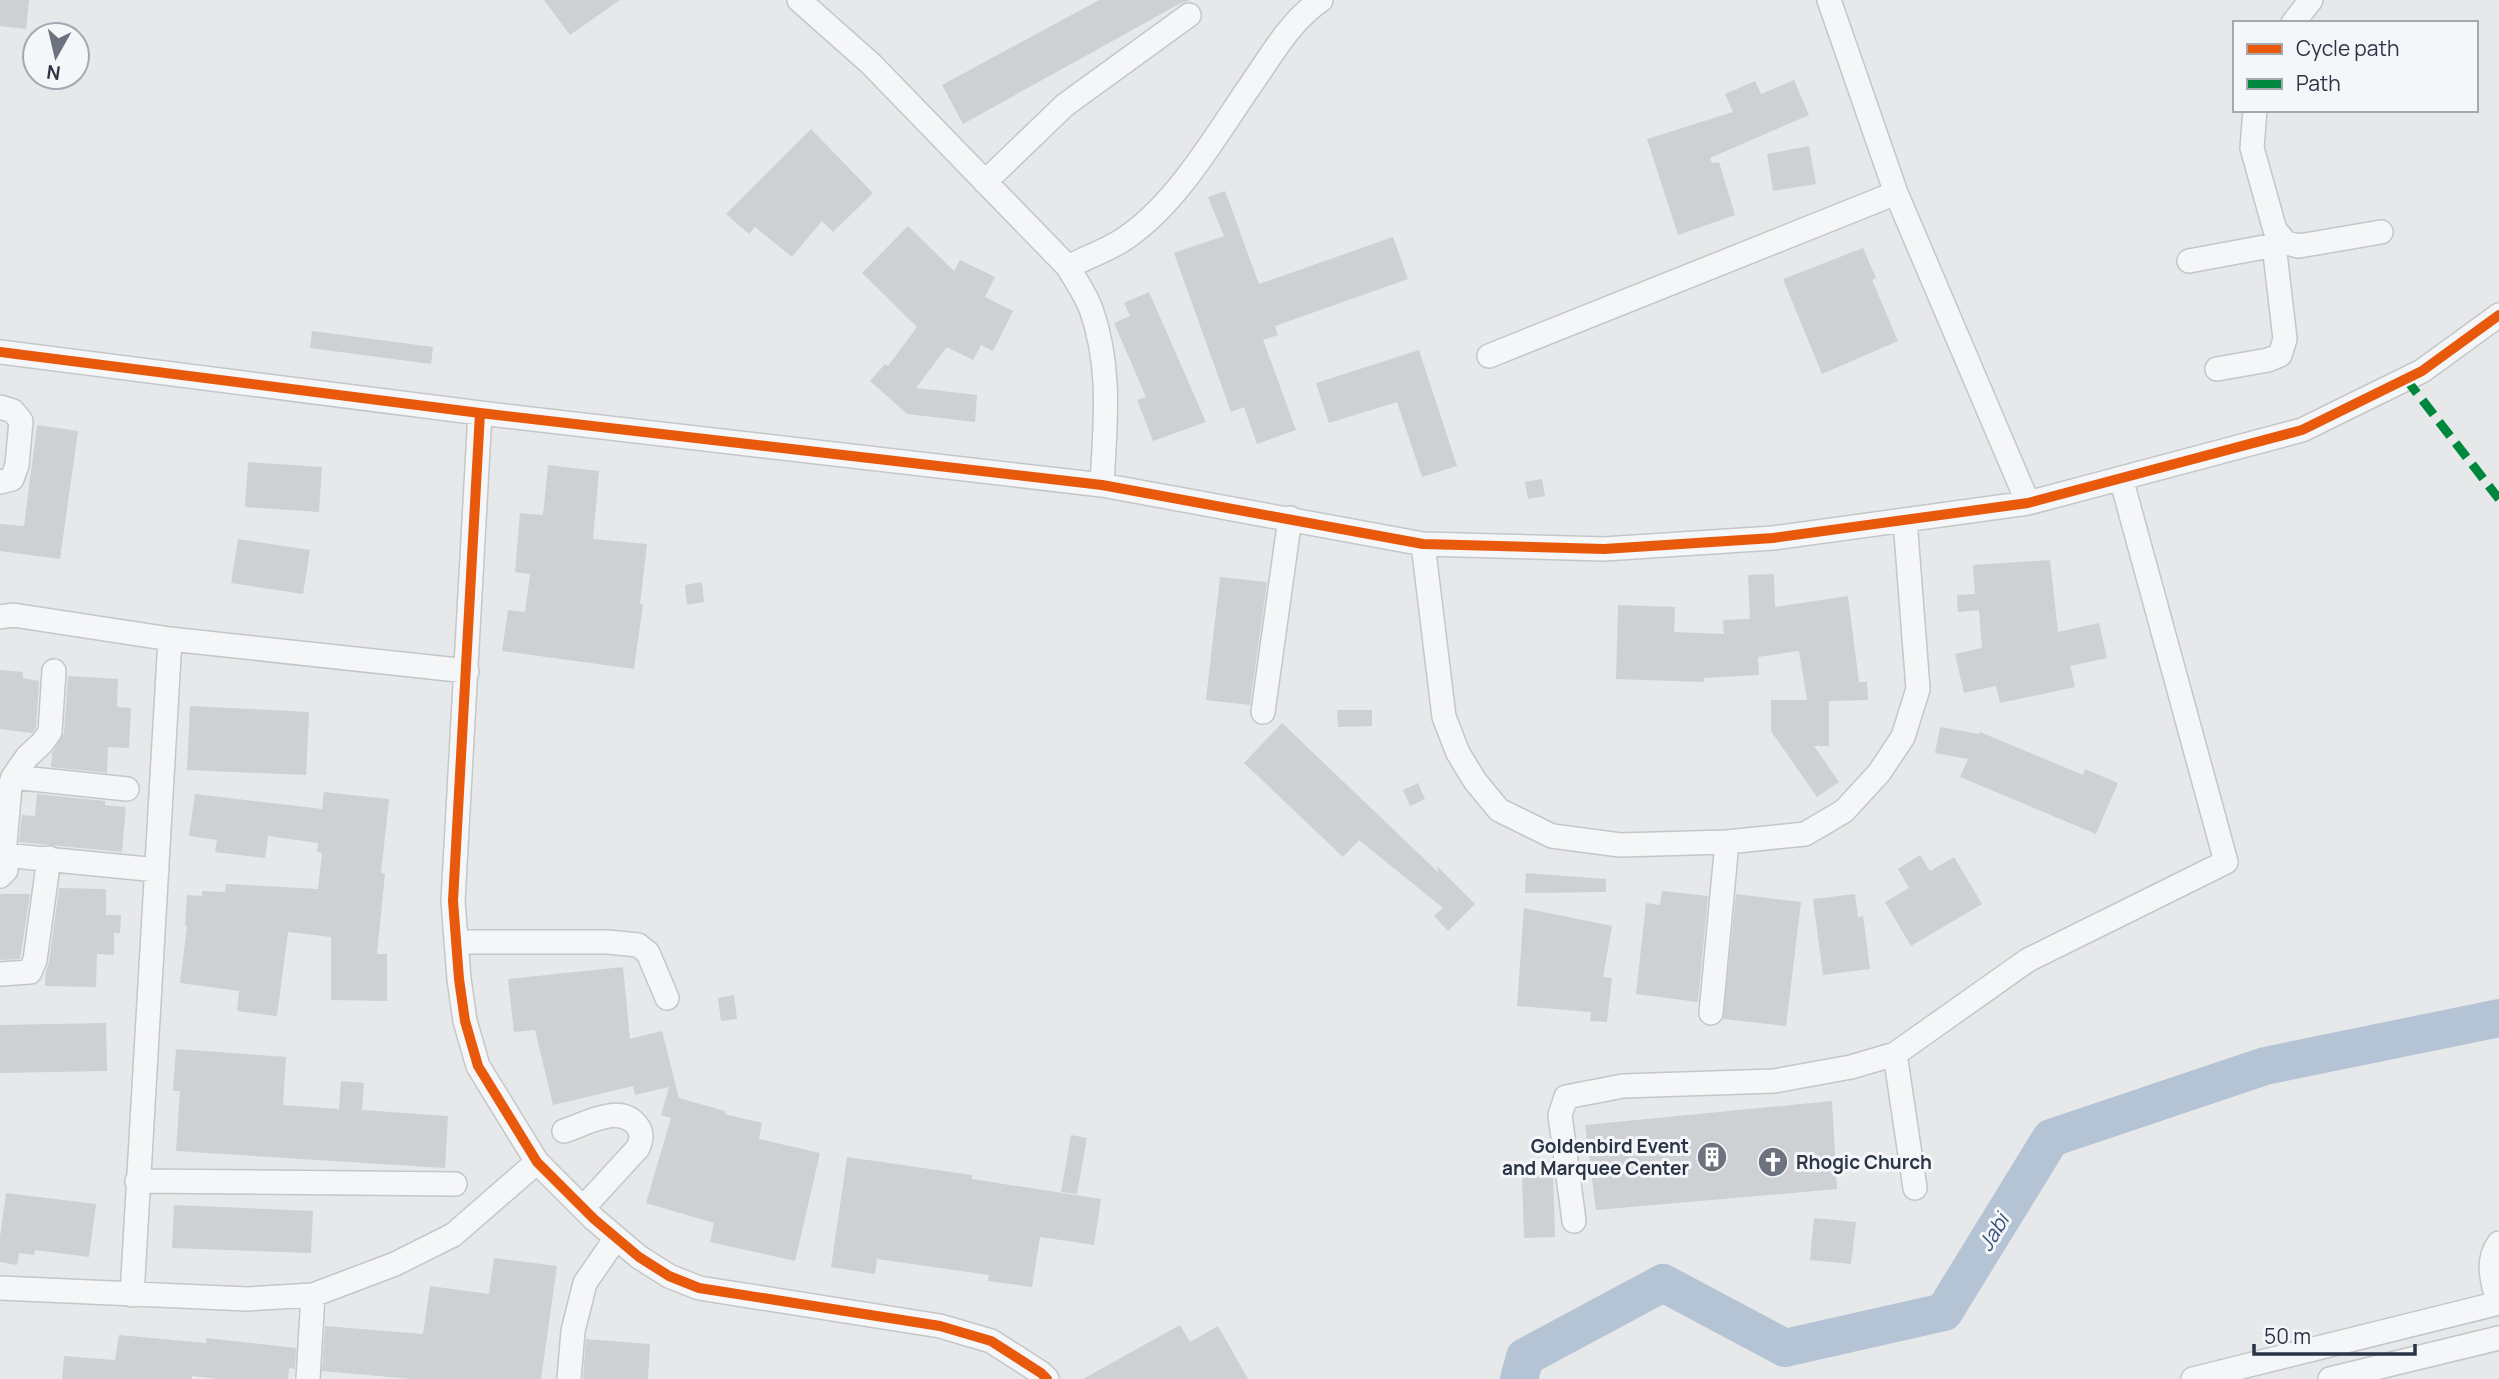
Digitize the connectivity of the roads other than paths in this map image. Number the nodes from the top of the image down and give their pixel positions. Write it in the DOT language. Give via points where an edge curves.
graph roads {
  1 [pos="799,0"];
  2 [pos="1321,0"];
  3 [pos="1829,0"];
  4 [pos="2311,0"];
  5 [pos="1189,15"];
  6 [pos="2295,21"];
  7 [pos="2255,112"];
  8 [pos="985,182"];
  9 [pos="1896,193"];
  10 [pos="2381,232"];
  11 [pos="2280,244"];
  12 [pos="2189,261"];
  13 [pos="1068,267"];
  14 [pos="2499,315"];
  15 [pos="0,352"];
  16 [pos="1489,356"];
  17 [pos="2217,369"];
  18 [pos="0,407"];
  19 [pos="480,413"];
  20 [pos="2121,478"];
  21 [pos="0,482"];
  22 [pos="1102,485"];
  23 [pos="2028,503"];
  24 [pos="1290,518"];
  25 [pos="1905,520"];
  26 [pos="1423,544"];
  27 [pos="0,617"];
  28 [pos="170,639"];
  29 [pos="54,671"];
  30 [pos="467,671"];
  31 [pos="1263,712"];
  32 [pos="13,777"];
  33 [pos="127,789"];
  34 [pos="1727,842"];
  35 [pos="48,858"];
  36 [pos="2,865"];
  37 [pos="157,870"];
  38 [pos="456,942"];
  39 [pos="0,974"];
  40 [pos="667,998"];
  41 [pos="1711,1013"];
  42 [pos="1895,1054"];
  43 [pos="564,1131"];
  44 [pos="537,1162"];
  45 [pos="137,1181"];
  46 [pos="455,1184"];
  47 [pos="1915,1188"];
  48 [pos="583,1208"];
  49 [pos="1574,1221"];
  50 [pos="616,1238"];
  51 [pos="2499,1243"];
  52 [pos="0,1288"];
  53 [pos="313,1295"];
  54 [pos="132,1296"];
  55 [pos="2499,1303"];
  56 [pos="2499,1338"];
  57 [pos="308,1379"];
  58 [pos="569,1379"];
  59 [pos="1047,1379"];
  60 [pos="2193,1379"];
  61 [pos="2330,1379"];
  1 -- 8 [label="street" via="871,64"];
  2 -- 13 [label="street" via="1283,39 1162,207 1121,241"];
  3 -- 9 [label="street"];
  4 -- 6 [label="street"];
  5 -- 8 [label="street" via="1065,105"];
  7 -- 11 [label="street" via="2252,148"];
  8 -- 13 [label="street"];
  9 -- 16 [label="street"];
  9 -- 23 [label="street"];
  10 -- 11 [label="street" via="2299,246"];
  11 -- 12 [label="street"];
  11 -- 17 [label="street" via="2285,339 2280,355"];
  13 -- 22 [label="street" via="1091,308 1103,353 1107,389"];
  14 -- 20 [label="street" via="2422,371 2302,430"];
  15 -- 19 [label="street"];
  18 -- 21 [label="street" via="13,411 21,421 17,465 12,479"];
  19 -- 22 [label="street"];
  19 -- 30 [label="street"];
  20 -- 23 [label="street"];
  20 -- 42 [label="street" via="2227,862 2028,960"];
  22 -- 24 [label="street"];
  23 -- 25 [label="street"];
  24 -- 26 [label="street"];
  24 -- 31 [label="street"];
  25 -- 26 [label="street" via="1773,538 1604,549"];
  25 -- 34 [label="street" via="1918,689 1903,737 1879,774 1844,811 1805,834"];
  26 -- 34 [label="street" via="1444,717 1469,772 1499,810 1552,836 1620,845"];
  27 -- 28 [label="street" via="13,615"];
  28 -- 30 [label="street"];
  28 -- 37 [label="street"];
  29 -- 32 [label="street" via="50,732"];
  30 -- 38 [label="street" via="453,901"];
  32 -- 33 [label="street"];
  32 -- 36 [label="street"];
  34 -- 41 [label="street"];
  35 -- 36 [label="street"];
  35 -- 37 [label="street"];
  35 -- 39 [label="street" via="35,960 30,972"];
  37 -- 45 [label="street"];
  38 -- 40 [label="street" via="638,946 648,953"];
  38 -- 44 [label="street" via="465,1021 478,1066"];
  42 -- 47 [label="street"];
  42 -- 49 [label="street" via="1774,1081 1623,1086 1566,1097 1560,1115"];
  43 -- 48 [label="street" via="619,1115 629,1118 642,1139"];
  44 -- 48 [label="street"];
  44 -- 53 [label="street" via="453,1235 395,1264"];
  45 -- 46 [label="street"];
  45 -- 54 [label="street"];
  48 -- 50 [label="street"];
  50 -- 58 [label="street" via="585,1283 573,1331"];
  50 -- 59 [label="street" via="669,1276 699,1288 940,1326 991,1342"];
  51 -- 55 [label="street" via="2490,1262"];
  52 -- 54 [label="street"];
  53 -- 54 [label="street" via="247,1299"];
  53 -- 57 [label="street"];
  55 -- 60 [label="street"];
  56 -- 61 [label="street"];
}
